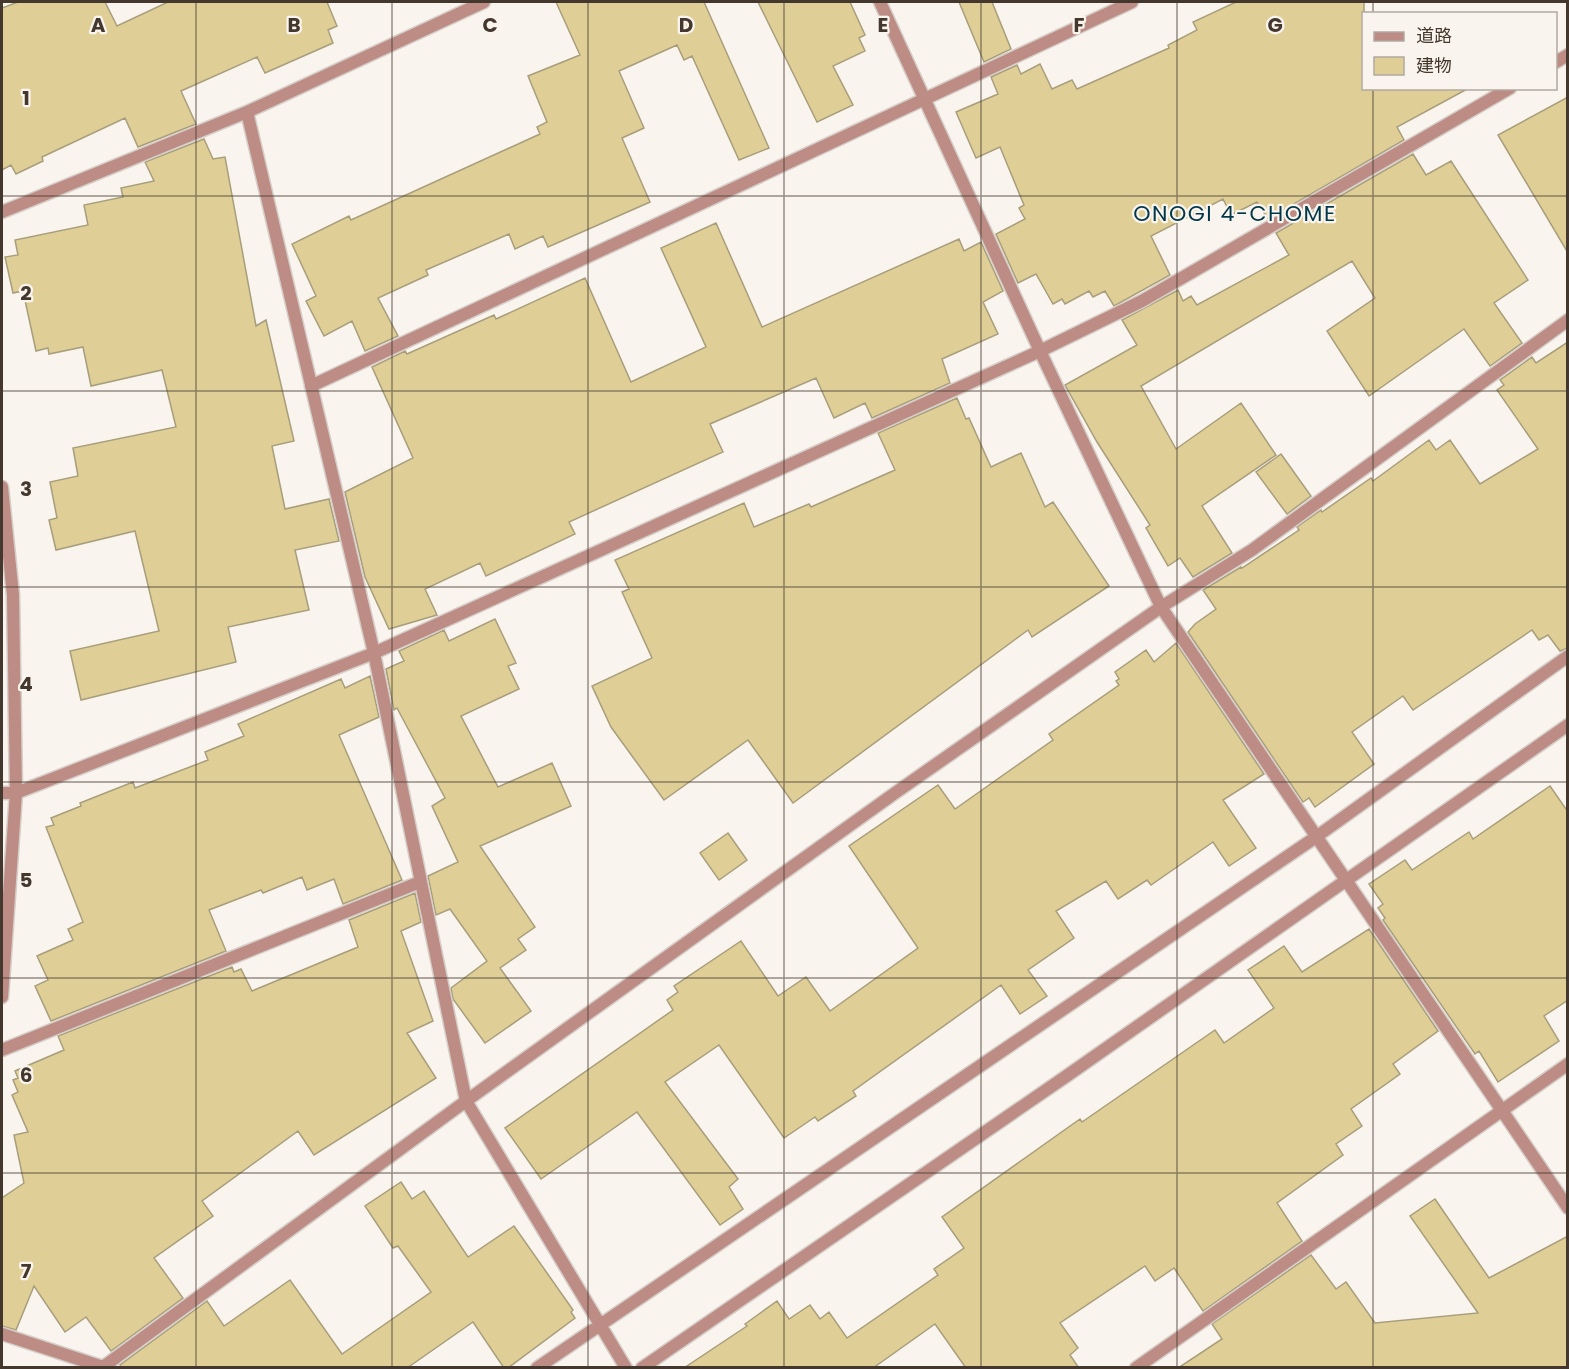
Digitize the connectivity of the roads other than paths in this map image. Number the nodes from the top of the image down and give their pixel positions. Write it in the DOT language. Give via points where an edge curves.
graph roads {
  1 [pos="484,2"];
  2 [pos="880,2"];
  3 [pos="1132,2"];
  4 [pos="1507,90"];
  5 [pos="923,98"];
  6 [pos="247,112"];
  7 [pos="2,212"];
  8 [pos="1568,320"];
  9 [pos="1040,351"];
  10 [pos="311,386"];
  11 [pos="2,487"];
  12 [pos="1161,607"];
  13 [pos="374,653"];
  14 [pos="1568,656"];
  15 [pos="1568,725"];
  16 [pos="16,793"];
  17 [pos="2,794"];
  18 [pos="1316,837"];
  19 [pos="1345,879"];
  20 [pos="420,882"];
  21 [pos="2,997"];
  22 [pos="2,1050"];
  23 [pos="1568,1064"];
  24 [pos="466,1101"];
  25 [pos="1502,1111"];
  26 [pos="1568,1208"];
  27 [pos="600,1322"];
  28 [pos="2,1334"];
  29 [pos="537,1368"];
  30 [pos="626,1368"];
  31 [pos="642,1368"];
  32 [pos="1136,1368"];
  1 -- 6 [label="street"];
  2 -- 5 [label="street"];
  3 -- 5 [label="street"];
  4 -- 9 [label="street" via="1142,301"];
  5 -- 9 [label="street"];
  5 -- 10 [label="street"];
  6 -- 7 [label="street"];
  6 -- 10 [label="street"];
  8 -- 12 [label="street" via="1252,550"];
  9 -- 12 [label="street"];
  9 -- 13 [label="street"];
  10 -- 13 [label="street"];
  11 -- 16 [label="street" via="13,595"];
  12 -- 18 [label="street"];
  12 -- 24 [label="street"];
  13 -- 16 [label="street"];
  13 -- 20 [label="street"];
  14 -- 18 [label="street"];
  15 -- 19 [label="street"];
  16 -- 17 [label="street"];
  16 -- 21 [label="street"];
  18 -- 19 [label="street"];
  18 -- 27 [label="street"];
  19 -- 25 [label="street"];
  19 -- 31 [label="street"];
  20 -- 22 [label="street"];
  20 -- 24 [label="street"];
  23 -- 25 [label="street"];
  24 -- 27 [label="street"];
  24 -- 28 [label="street" via="103,1367"];
  25 -- 26 [label="street"];
  25 -- 32 [label="street"];
  27 -- 29 [label="street"];
  27 -- 30 [label="street"];
}
